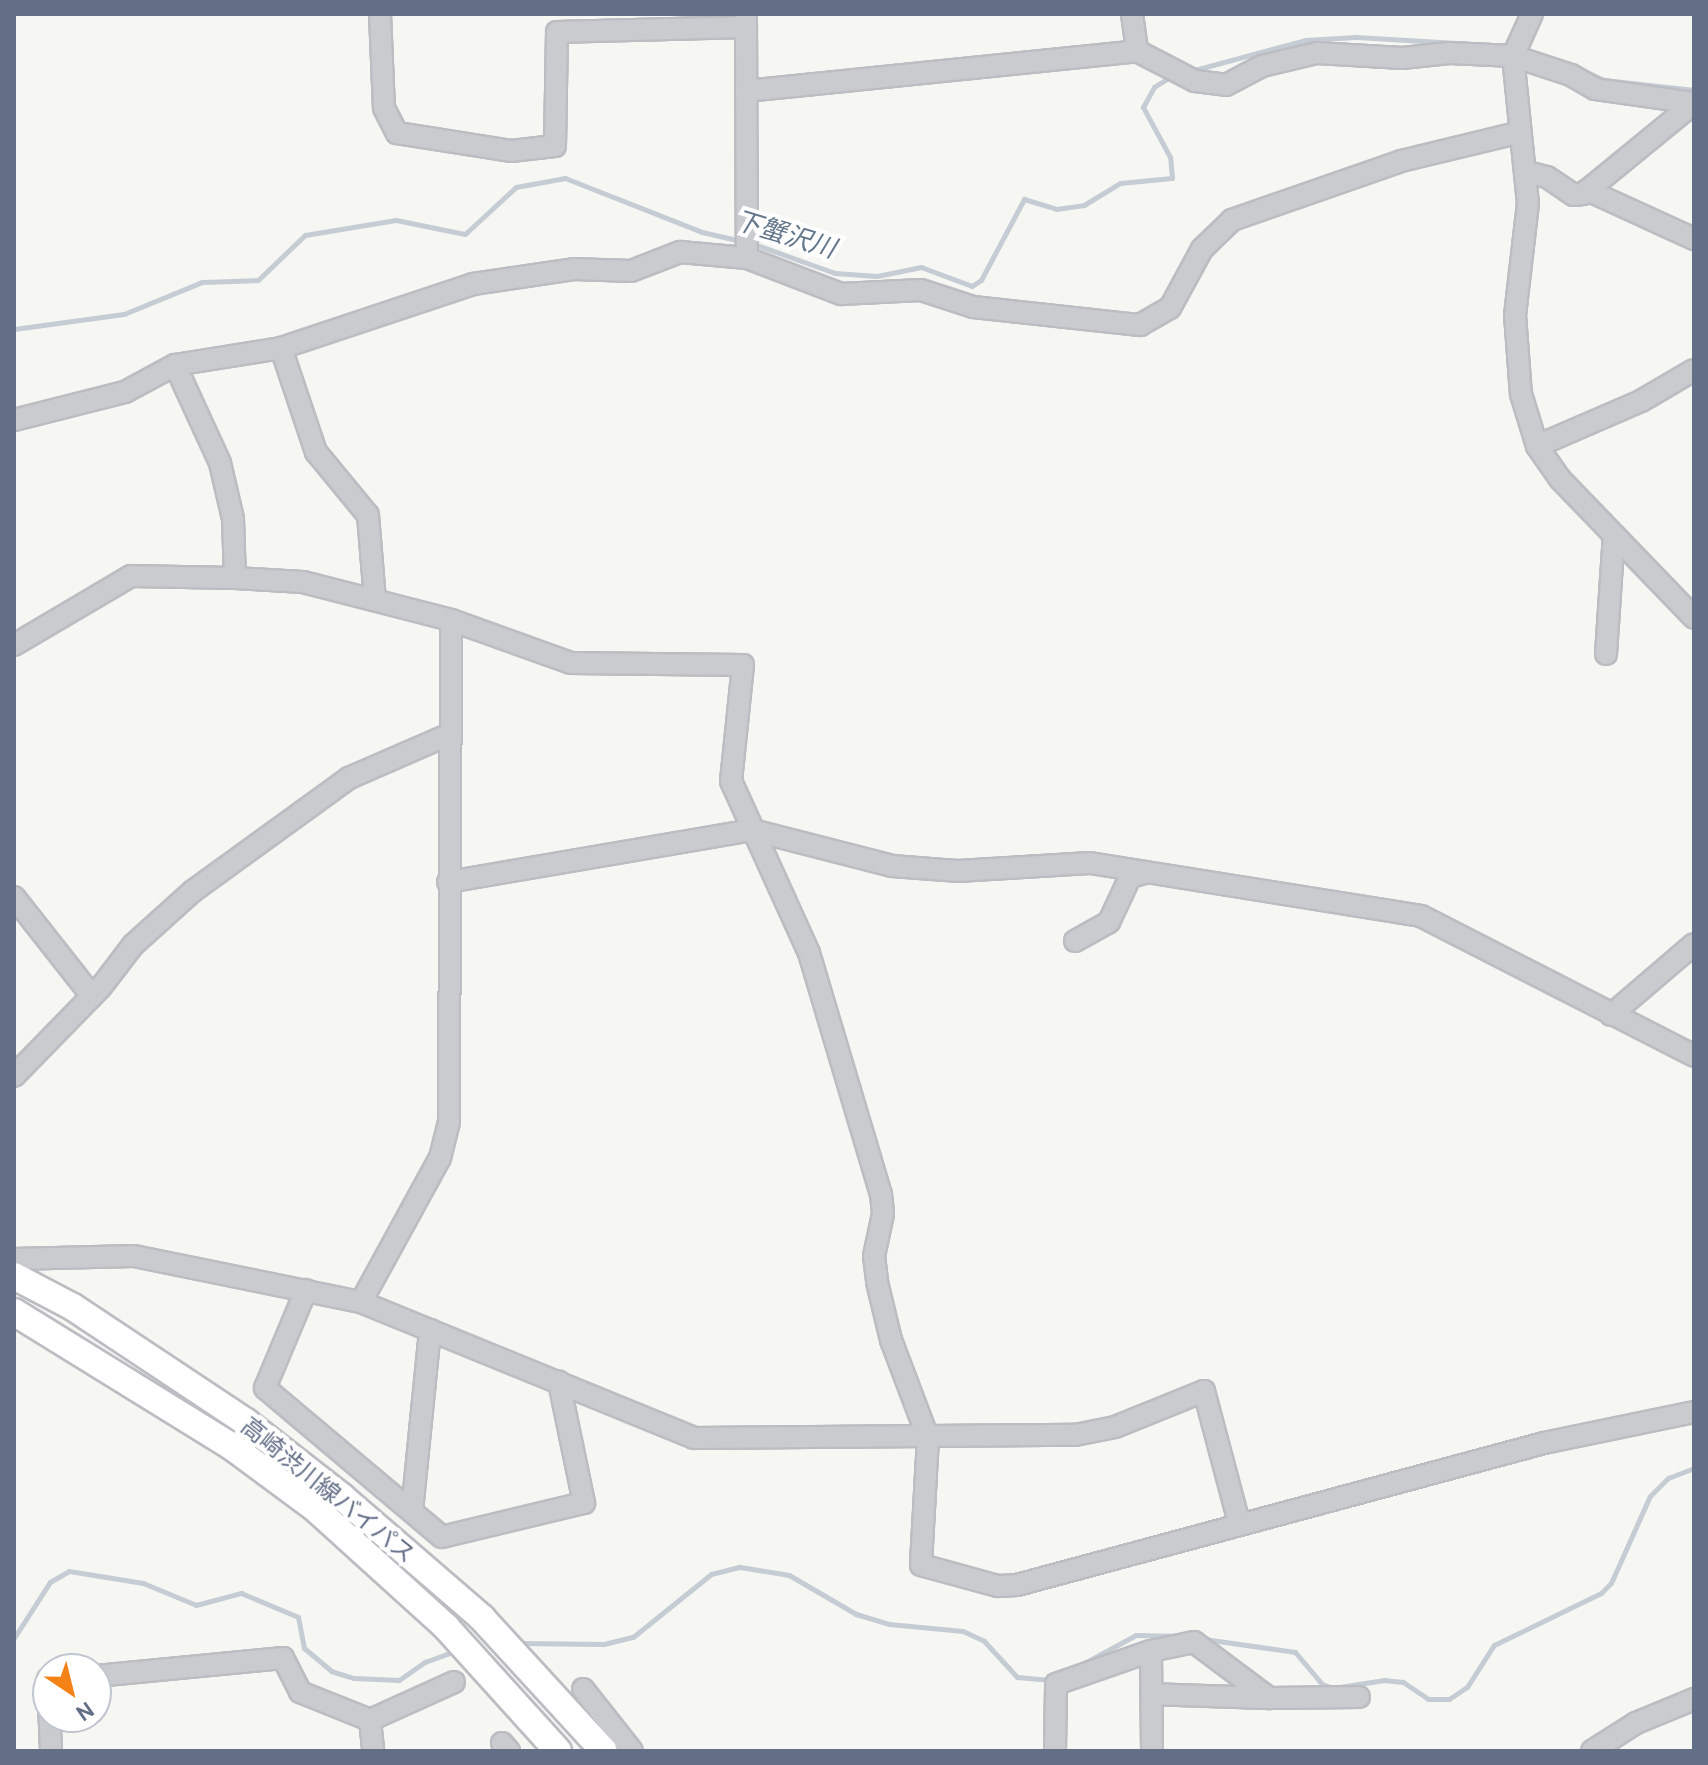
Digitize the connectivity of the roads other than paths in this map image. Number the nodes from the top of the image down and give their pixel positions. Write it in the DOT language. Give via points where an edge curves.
graph roads {
  1 [pos="380,14"];
  2 [pos="1132,14"];
  3 [pos="1532,14"];
  4 [pos="746,21"];
  5 [pos="1137,51"];
  6 [pos="1513,56"];
  7 [pos="746,91"];
  8 [pos="1694,103"];
  9 [pos="1517,133"];
  10 [pos="1527,172"];
  11 [pos="1587,190"];
  12 [pos="1694,239"];
  13 [pos="747,258"];
  14 [pos="281,348"];
  15 [pos="175,365"];
  16 [pos="1694,370"];
  17 [pos="14,420"];
  18 [pos="1537,446"];
  19 [pos="1614,535"];
  20 [pos="235,578"];
  21 [pos="375,600"];
  22 [pos="1694,618"];
  23 [pos="451,620"];
  24 [pos="14,645"];
  25 [pos="1606,654"];
  26 [pos="450,734"];
  27 [pos="752,830"];
  28 [pos="1145,873"];
  29 [pos="448,882"];
  30 [pos="14,897"];
  31 [pos="1075,941"];
  32 [pos="1694,944"];
  33 [pos="92,996"];
  34 [pos="1611,1015"];
  35 [pos="1694,1056"];
  36 [pos="14,1076"];
  37 [pos="14,1259"];
  38 [pos="14,1276"];
  39 [pos="306,1290"];
  40 [pos="361,1302"];
  41 [pos="14,1312"];
  42 [pos="430,1330"];
  43 [pos="559,1382"];
  44 [pos="1694,1412"];
  45 [pos="928,1438"];
  46 [pos="412,1511"];
  47 [pos="1239,1523"];
  48 [pos="1151,1651"];
  49 [pos="112,1674"];
  50 [pos="454,1682"];
  51 [pos="583,1689"];
  52 [pos="1152,1694"];
  53 [pos="1359,1697"];
  54 [pos="1269,1698"];
  55 [pos="1692,1704"];
  56 [pos="370,1720"];
  57 [pos="373,1751"];
  58 [pos="558,1751"];
  59 [pos="604,1751"];
  60 [pos="632,1751"];
  61 [pos="1055,1751"];
  62 [pos="1152,1751"];
  63 [pos="1592,1751"];
  1 -- 4 [label="street" via="384,108 397,133 511,151 555,146 557,32"];
  2 -- 5 [label="street"];
  3 -- 6 [label="street"];
  4 -- 7 [label="street"];
  5 -- 6 [label="street" via="1195,81 1226,85 1262,66 1317,53"];
  5 -- 7 [label="street"];
  6 -- 8 [label="street" via="1571,75 1595,89"];
  6 -- 9 [label="street"];
  7 -- 13 [label="street"];
  8 -- 11 [label="street"];
  9 -- 10 [label="street"];
  9 -- 13 [label="street" via="1401,161 1232,220 1202,249 1170,308 1140,325 973,307 921,290 841,294"];
  10 -- 11 [label="street" via="1547,177 1574,195"];
  10 -- 18 [label="street" via="1515,315 1521,394"];
  11 -- 12 [label="street"];
  13 -- 14 [label="street" via="680,252 631,271 574,269 473,284"];
  14 -- 15 [label="street"];
  14 -- 21 [label="street" via="316,452 368,515"];
  15 -- 17 [label="street" via="125,392"];
  15 -- 20 [label="street" via="220,463 233,519"];
  16 -- 18 [label="street" via="1641,401"];
  18 -- 19 [label="street" via="1560,479"];
  19 -- 22 [label="street"];
  19 -- 25 [label="street"];
  20 -- 21 [label="street" via="303,582"];
  20 -- 24 [label="street" via="131,576"];
  21 -- 23 [label="street"];
  23 -- 26 [label="street"];
  23 -- 27 [label="street" via="571,663 743,665 731,781"];
  26 -- 29 [label="street"];
  26 -- 33 [label="street" via="319,796 171,911 133,945"];
  27 -- 28 [label="street" via="892,866 958,871 1068,862"];
  27 -- 29 [label="street"];
  27 -- 45 [label="street" via="809,953 881,1194 883,1214 874,1256 877,1282 891,1340"];
  28 -- 31 [label="street" via="1130,877 1109,922"];
  28 -- 34 [label="street" via="1421,916"];
  29 -- 40 [label="street" via="446,1142"];
  30 -- 33 [label="street"];
  32 -- 34 [label="street"];
  33 -- 36 [label="street"];
  34 -- 35 [label="street"];
  37 -- 39 [label="street" via="134,1256"];
  38 -- 59 [label="main road, 高崎渋川線バイパス" via="73,1307 246,1422 482,1618"];
  39 -- 40 [label="street"];
  39 -- 46 [label="street" via="265,1388"];
  40 -- 42 [label="street"];
  41 -- 58 [label="main road, 高崎渋川線バイパス" via="231,1446 316,1509 446,1627"];
  42 -- 43 [label="street"];
  42 -- 46 [label="street"];
  43 -- 45 [label="street" via="694,1438"];
  43 -- 46 [label="street" via="584,1503 442,1537"];
  44 -- 47 [label="street" via="1544,1443"];
  45 -- 47 [label="street" via="1075,1435 1115,1427 1204,1391"];
  45 -- 47 [label="street" via="921,1565 982,1582 1017,1585"];
  48 -- 52 [label="street"];
  48 -- 54 [label="street" via="1194,1642"];
  48 -- 61 [label="street" via="1056,1684"];
  49 -- 56 [label="street" via="283,1658 300,1692"];
  50 -- 56 [label="street"];
  51 -- 60 [label="street"];
  52 -- 54 [label="street"];
  52 -- 62 [label="street"];
  53 -- 54 [label="street"];
  55 -- 63 [label="street" via="1636,1723"];
  56 -- 57 [label="street"];
}
